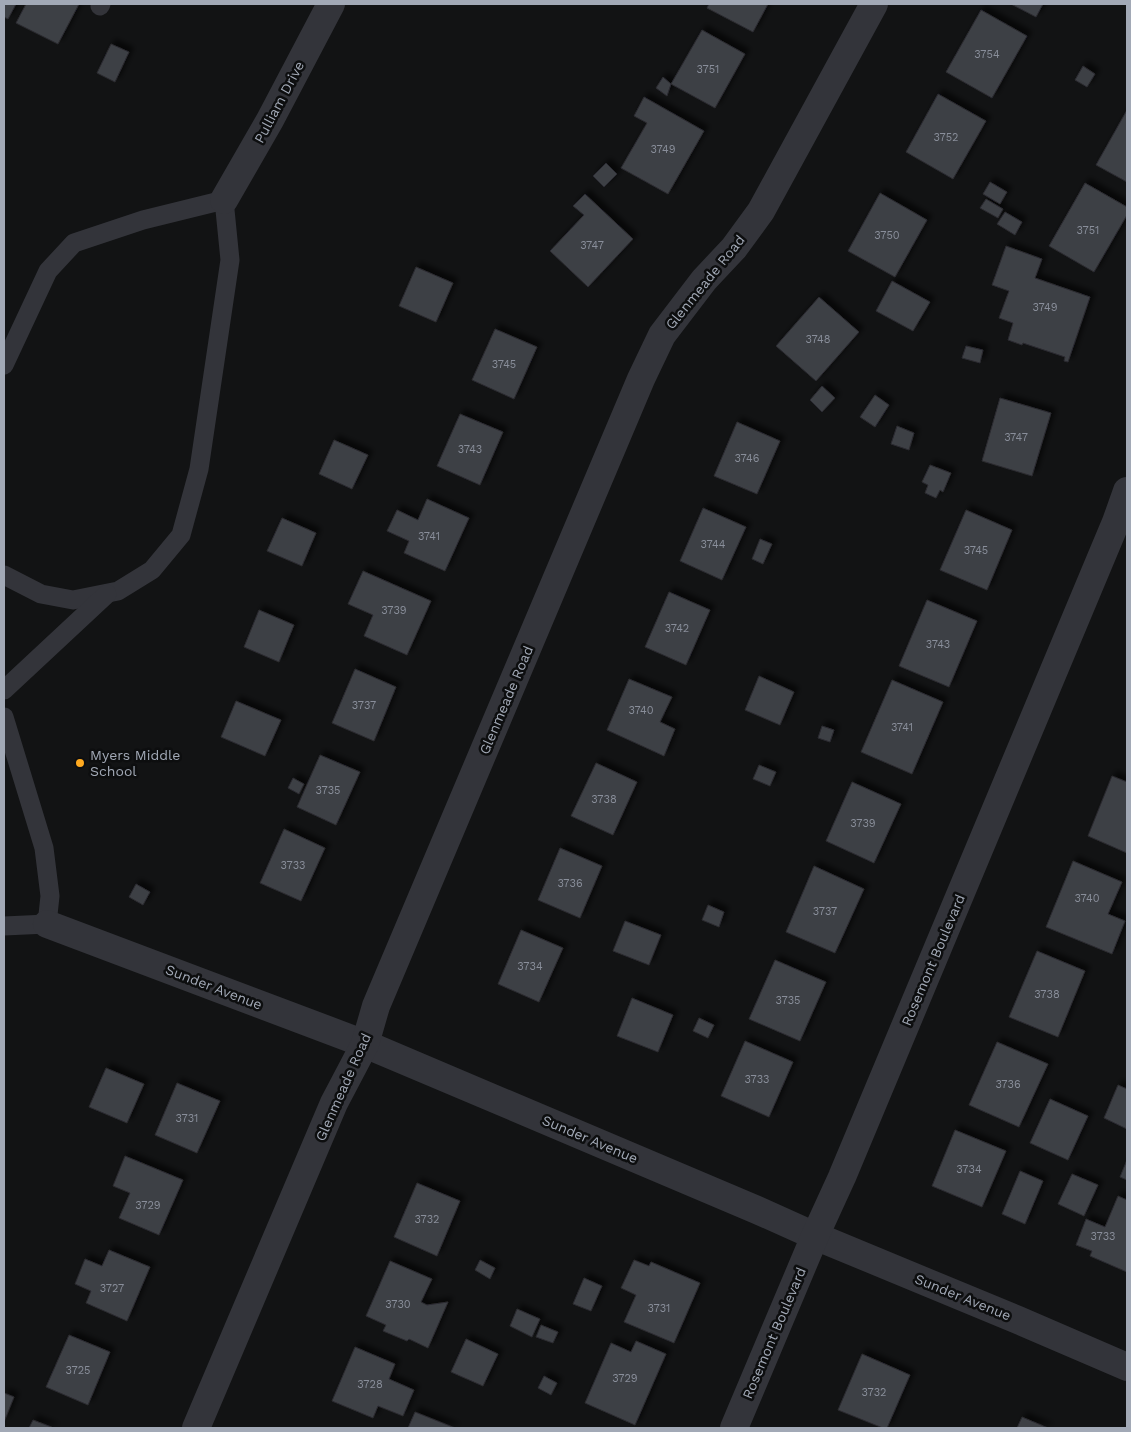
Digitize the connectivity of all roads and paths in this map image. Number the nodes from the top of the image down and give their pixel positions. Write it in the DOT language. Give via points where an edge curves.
graph roads {
  1 [pos="331,4"];
  2 [pos="874,4"];
  3 [pos="224,200"];
  4 [pos="4,365"];
  5 [pos="1127,491"];
  6 [pos="4,575"];
  7 [pos="107,593"];
  8 [pos="4,690"];
  9 [pos="4,717"];
  10 [pos="8,745"];
  11 [pos="47,924"];
  12 [pos="4,926"];
  13 [pos="365,1044"];
  14 [pos="815,1236"];
  15 [pos="1127,1367"];
  16 [pos="196,1428"];
  17 [pos="734,1428"];
  1 -- 3 [label="street, Pulliam Drive"];
  2 -- 13 [label="street, Glenmeade Road" via="761,211 662,335 376,1006"];
  3 -- 4 [label="lane" via="143,220 74,243 48,271"];
  3 -- 7 [label="lane" via="230,260 199,469 181,535 152,570 118,591"];
  5 -- 14 [label="street, Rosemont Boulevard"];
  6 -- 7 [label="lane" via="42,594 73,600"];
  7 -- 8 [label="lane"];
  9 -- 10 [label="lane"];
  10 -- 11 [label="lane" via="44,848 50,896"];
  11 -- 12 [label="lane"];
  11 -- 13 [label="street, Sunder Avenue"];
  13 -- 14 [label="street, Sunder Avenue"];
  13 -- 16 [label="street, Glenmeade Road" via="334,1103"];
  14 -- 15 [label="street, Sunder Avenue"];
  14 -- 17 [label="street, Rosemont Boulevard"];
}
